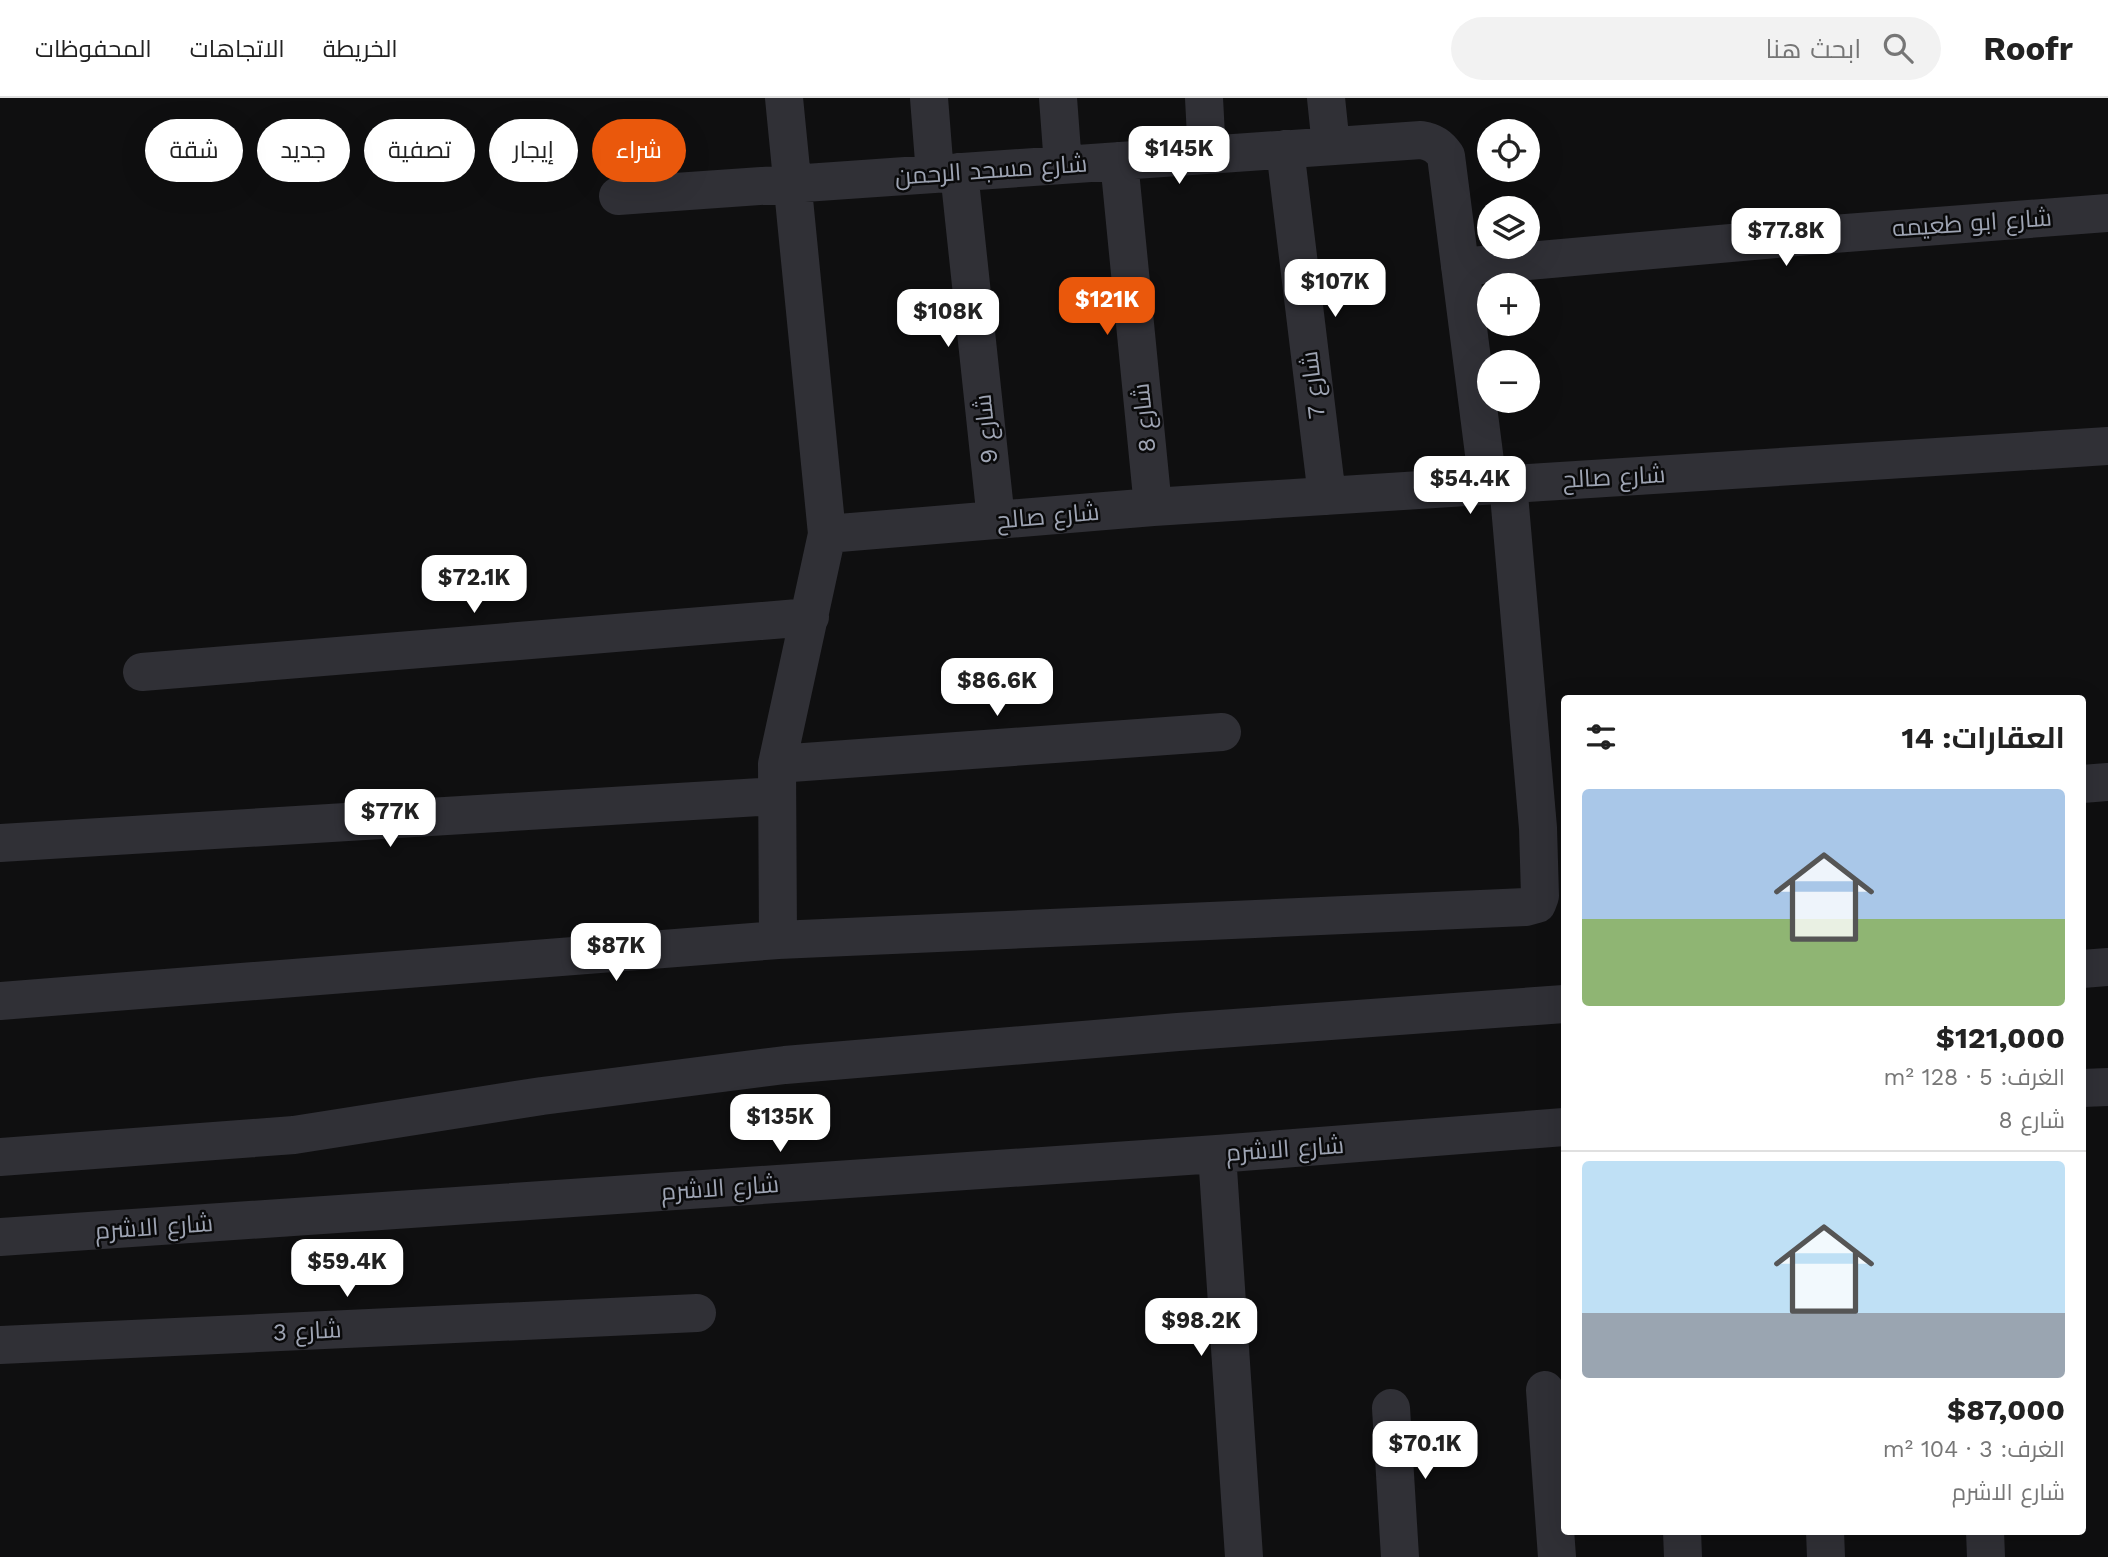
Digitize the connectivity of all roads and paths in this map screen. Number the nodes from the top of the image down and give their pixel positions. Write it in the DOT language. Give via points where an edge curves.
graph roads {
  1 [pos="785,98"];
  2 [pos="929,98"];
  3 [pos="1058,98"];
  4 [pos="1204,98"];
  5 [pos="1326,98"];
  6 [pos="1331,146"];
  7 [pos="1285,149"];
  8 [pos="1207,155"];
  9 [pos="1119,161"];
  10 [pos="1063,165"];
  11 [pos="947,173"];
  12 [pos="793,184"];
  13 [pos="618,196"];
  14 [pos="2108,213"];
  15 [pos="1460,267"];
  16 [pos="2108,446"];
  17 [pos="1498,484"];
  18 [pos="1327,496"];
  19 [pos="1153,507"];
  20 [pos="996,520"];
  21 [pos="827,534"];
  22 [pos="810,617"];
  23 [pos="142,673"];
  24 [pos="1222,732"];
  25 [pos="777,780"];
  26 [pos="2108,782"];
  27 [pos="2086,784"];
  28 [pos="1551,826"];
  29 [pos="0,843"];
  30 [pos="778,940"];
  31 [pos="2108,967"];
  32 [pos="2086,969"];
  33 [pos="0,1000"];
  34 [pos="1561,1004"];
  35 [pos="2108,1087"];
  36 [pos="2086,1088"];
  37 [pos="1561,1127"];
  38 [pos="1217,1154"];
  39 [pos="0,1157"];
  40 [pos="0,1237"];
  41 [pos="697,1313"];
  42 [pos="0,1345"];
  43 [pos="1545,1391"];
  44 [pos="1391,1408"];
  45 [pos="1682,1535"];
  46 [pos="1825,1535"];
  47 [pos="1984,1535"];
  48 [pos="1244,1557"];
  49 [pos="1400,1557"];
  50 [pos="1557,1557"];
  51 [pos="1683,1557"];
  52 [pos="1826,1557"];
  53 [pos="1986,1557"];
  1 -- 12 [label="street"];
  2 -- 11 [label="street, شارع 9"];
  3 -- 10 [label="street"];
  4 -- 8 [label="street"];
  5 -- 6 [label="street"];
  6 -- 7 [label="street, شارع مسجد الرحمن"];
  6 -- 15 [label="street, شارع مسجد الرحمن" via="1421,139 1440,148 1446,156"];
  7 -- 8 [label="street, شارع مسجد الرحمن"];
  7 -- 18 [label="street, شارع 7"];
  8 -- 9 [label="street, شارع مسجد الرحمن"];
  9 -- 10 [label="street, شارع مسجد الرحمن"];
  9 -- 19 [label="street, شارع 8"];
  10 -- 11 [label="street, شارع مسجد الرحمن"];
  11 -- 12 [label="street, شارع مسجد الرحمن"];
  11 -- 20 [label="street, شارع 9"];
  12 -- 13 [label="street, شارع مسجد الرحمن"];
  12 -- 21 [label="street"];
  14 -- 15 [label="street, شارع ابو طعيمه"];
  15 -- 17 [label="street, شارع مسجد الرحمن"];
  16 -- 17 [label="street, شارع صالح"];
  17 -- 18 [label="street, شارع صالح"];
  17 -- 28 [label="street, شارع مسجد الرحمن"];
  18 -- 19 [label="street, شارع صالح"];
  19 -- 20 [label="street, شارع صالح"];
  20 -- 21 [label="street, شارع صالح"];
  21 -- 22 [label="street"];
  22 -- 23 [label="street"];
  22 -- 25 [label="street"];
  24 -- 25 [label="street"];
  25 -- 29 [label="street"];
  25 -- 30 [label="street"];
  26 -- 27 [label="street"];
  28 -- 30 [label="street, شارع مسجد الرحمن" via="1541,896 1537,904 1526,907"];
  30 -- 33 [label="street"];
  31 -- 32 [label="street"];
  34 -- 39 [label="street" via="785,1065 555,1094 294,1135"];
  35 -- 36 [label="street"];
  37 -- 38 [label="street, شارع الاشرم"];
  38 -- 40 [label="street, شارع الاشرم"];
  38 -- 48 [label="street"];
  41 -- 42 [label="street, شارع 3"];
  43 -- 50 [label="street"];
  44 -- 49 [label="street"];
  45 -- 51 [label="street"];
  46 -- 52 [label="street"];
  47 -- 53 [label="street"];
}
